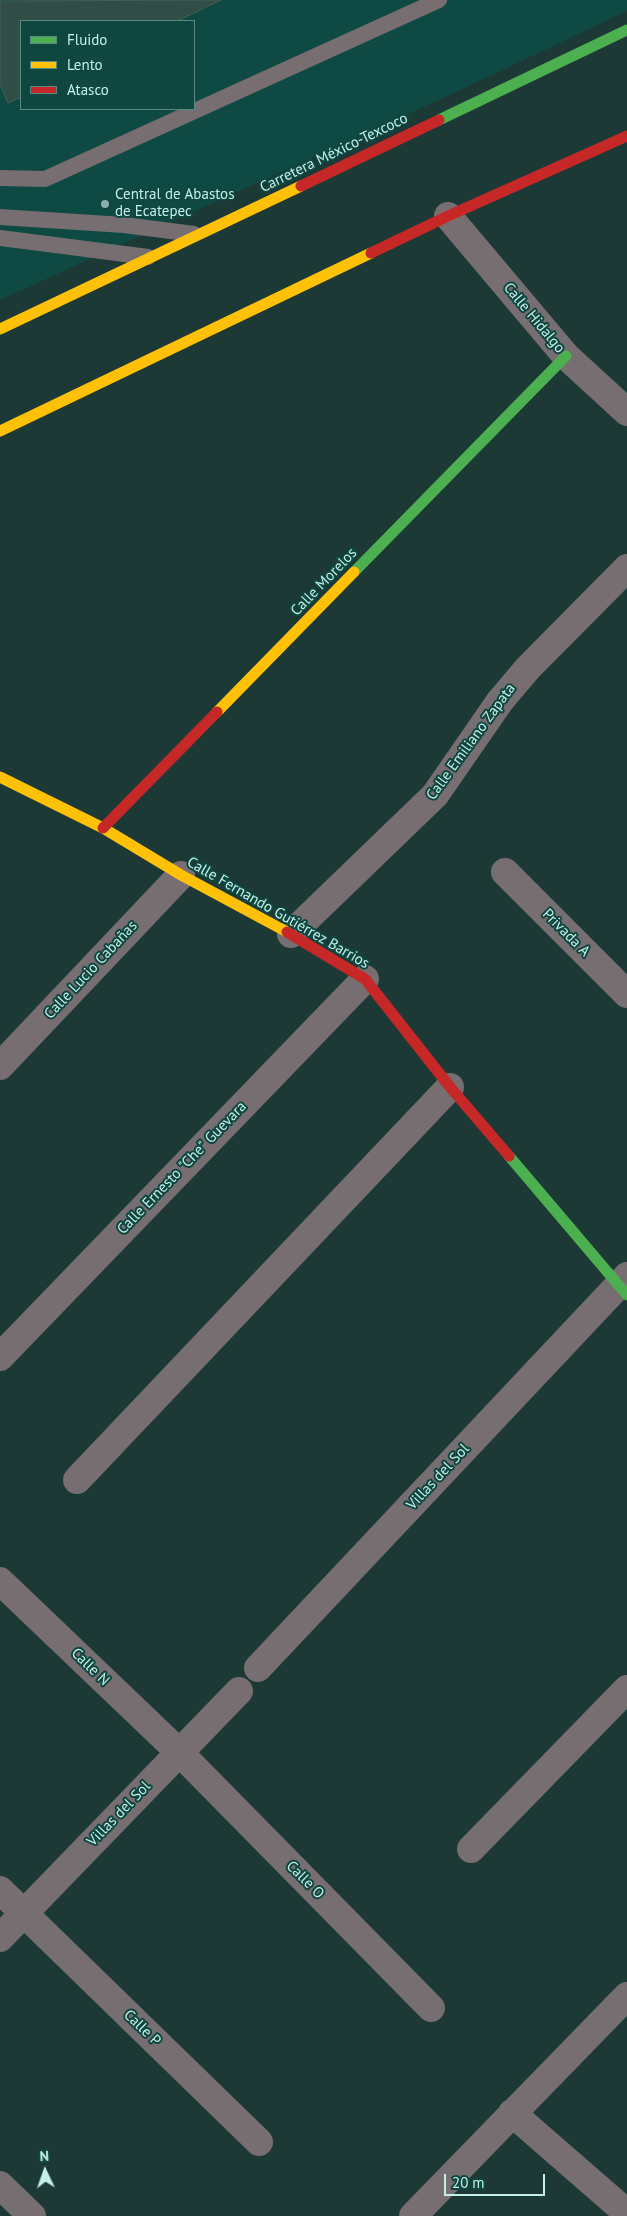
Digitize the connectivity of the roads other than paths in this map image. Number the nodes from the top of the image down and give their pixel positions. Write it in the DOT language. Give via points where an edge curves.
graph roads {
  1 [pos="439,0"];
  2 [pos="627,30"];
  3 [pos="627,136"];
  4 [pos="0,178"];
  5 [pos="448,216"];
  6 [pos="0,217"];
  7 [pos="198,234"];
  8 [pos="0,238"];
  9 [pos="150,257"];
  10 [pos="0,329"];
  11 [pos="566,356"];
  12 [pos="627,412"];
  13 [pos="0,431"];
  14 [pos="627,568"];
  15 [pos="0,777"];
  16 [pos="103,828"];
  17 [pos="505,872"];
  18 [pos="181,875"];
  19 [pos="291,934"];
  20 [pos="364,979"];
  21 [pos="627,994"];
  22 [pos="0,1066"];
  23 [pos="450,1087"];
  24 [pos="624,1285"];
  25 [pos="4,1345"];
  26 [pos="77,1480"];
  27 [pos="0,1581"];
  28 [pos="258,1668"];
  29 [pos="627,1689"];
  30 [pos="239,1691"];
  31 [pos="179,1752"];
  32 [pos="471,1849"];
  33 [pos="0,1890"];
  34 [pos="24,1914"];
  35 [pos="0,1938"];
  36 [pos="627,1996"];
  37 [pos="431,2008"];
  38 [pos="512,2113"];
  39 [pos="259,2142"];
  40 [pos="0,2185"];
  41 [pos="627,2214"];
  42 [pos="32,2216"];
  43 [pos="413,2216"];
  1 -- 4 [label="lane" via="45,179"];
  2 -- 7 [label="main road, Carretera México-Texcoco"];
  3 -- 5 [label="main road"];
  5 -- 11 [label="street, Calle Hidalgo"];
  5 -- 13 [label="main road"];
  6 -- 7 [label="lane" via="124,225"];
  7 -- 9 [label="main road, Carretera México-Texcoco"];
  8 -- 9 [label="lane"];
  9 -- 10 [label="main road, Carretera México-Texcoco"];
  11 -- 12 [label="street, Calle Hidalgo"];
  11 -- 16 [label="main road, Calle Morelos"];
  14 -- 19 [label="street, Calle Emiliano Zapata" via="505,694 435,795"];
  15 -- 16 [label="main road, Calle Fernando Gutiérrez Barrios"];
  16 -- 18 [label="main road, Calle Fernando Gutiérrez Barrios"];
  17 -- 21 [label="street, Privada A"];
  18 -- 19 [label="main road, Calle Fernando Gutiérrez Barrios"];
  18 -- 22 [label="street, Calle Lucio Cabañas"];
  19 -- 20 [label="main road, Calle Fernando Gutiérrez Barrios"];
  20 -- 23 [label="main road, Calle Fernando Gutiérrez Barrios"];
  20 -- 25 [label="street, Calle Ernesto \"Che\" Guevara"];
  23 -- 24 [label="main road, Calle Fernando Gutiérrez Barrios"];
  23 -- 26 [label="street"];
  24 -- 28 [label="street, Villas del Sol"];
  27 -- 31 [label="street, Calle N"];
  29 -- 32 [label="street"];
  30 -- 31 [label="street, Villas del Sol"];
  31 -- 34 [label="street, Villas del Sol"];
  31 -- 37 [label="street, Calle O"];
  33 -- 34 [label="street, Calle P"];
  34 -- 35 [label="street, Villas del Sol"];
  34 -- 39 [label="street, Calle P"];
  36 -- 38 [label="street"];
  38 -- 41 [label="street"];
  38 -- 43 [label="street"];
  40 -- 42 [label="street"];
}
